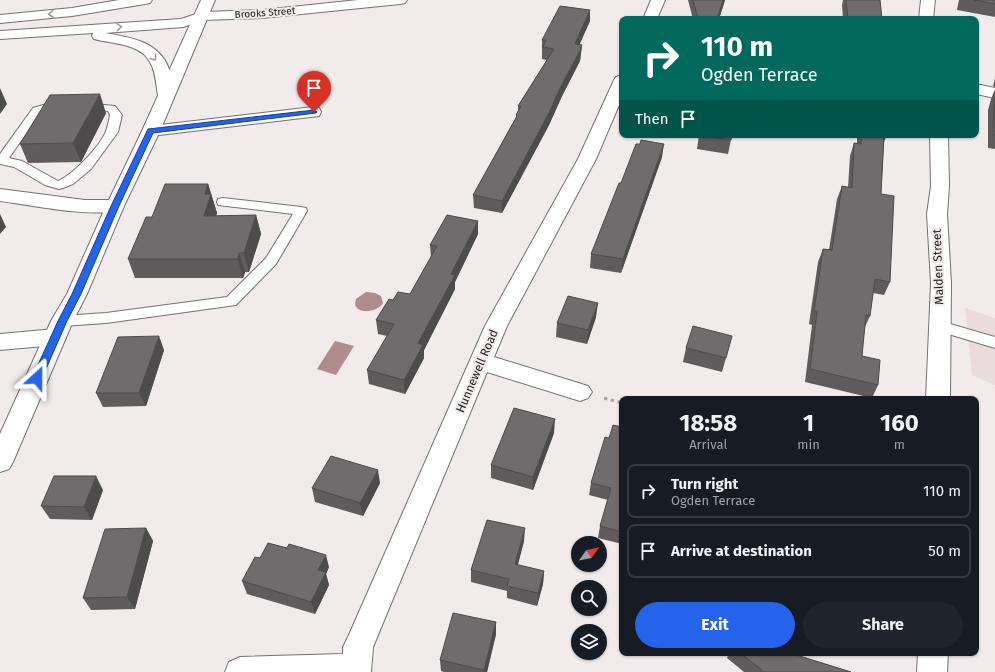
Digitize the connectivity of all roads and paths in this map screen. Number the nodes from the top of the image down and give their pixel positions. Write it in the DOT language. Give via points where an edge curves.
graph roads {
  1 [pos="208,0"];
  2 [pos="400,0"];
  3 [pos="658,0"];
  4 [pos="928,0"];
  5 [pos="149,5"];
  6 [pos="176,10"];
  7 [pos="202,16"];
  8 [pos="651,16"];
  9 [pos="926,16"];
  10 [pos="0,19"];
  11 [pos="66,31"];
  12 [pos="0,35"];
  13 [pos="619,87"];
  14 [pos="979,90"];
  15 [pos="995,93"];
  16 [pos="166,96"];
  17 [pos="314,112"];
  18 [pos="151,131"];
  19 [pos="939,138"];
  20 [pos="1,160"];
  21 [pos="0,195"];
  22 [pos="223,202"];
  23 [pos="115,206"];
  24 [pos="940,326"];
  25 [pos="59,329"];
  26 [pos="0,342"];
  27 [pos="995,343"];
  28 [pos="481,362"];
  29 [pos="580,392"];
  30 [pos="938,396"];
  31 [pos="0,462"];
  32 [pos="933,656"];
  33 [pos="356,670"];
  34 [pos="240,672"];
  35 [pos="932,672"];
  1 -- 7 [label="main road"];
  2 -- 7 [label="main road, Brooks Street" via="262,14"];
  3 -- 8 [label="main road"];
  4 -- 9 [label="main road"];
  5 -- 10 [label="main road, one-way"];
  6 -- 7 [label="main road"];
  11 -- 7 [label="main road, one-way" via="183,23"];
  7 -- 16 [label="main road"];
  11 -- 12 [label="main road"];
  11 -- 16 [label="main road, one-way" via="122,40 149,52 157,61"];
  13 -- 28 [label="main road, Hunnewell Road" via="587,160 496,326"];
  14 -- 15 [label="main road"];
  16 -- 18 [label="main road"];
  17 -- 18 [label="main road"];
  18 -- 23 [label="main road"];
  19 -- 24 [label="main road, Malden Street" via="940,186 937,214 941,283"];
  20 -- 20 [label="lane" via="18,164 59,185 69,181 87,166 112,132 116,115 111,108 90,106 50,106 37,110"];
  21 -- 23 [label="main road" via="80,205"];
  22 -- 25 [label="lane" via="301,211 271,261 231,301 106,318"];
  23 -- 25 [label="main road"];
  24 -- 27 [label="lane"];
  24 -- 30 [label="main road, Malden Street"];
  25 -- 26 [label="main road"];
  25 -- 31 [label="main road"];
  28 -- 29 [label="main road"];
  28 -- 33 [label="main road, Hunnewell Road" via="358,648"];
  32 -- 35 [label="main road"];
  33 -- 34 [label="main road"];
}
